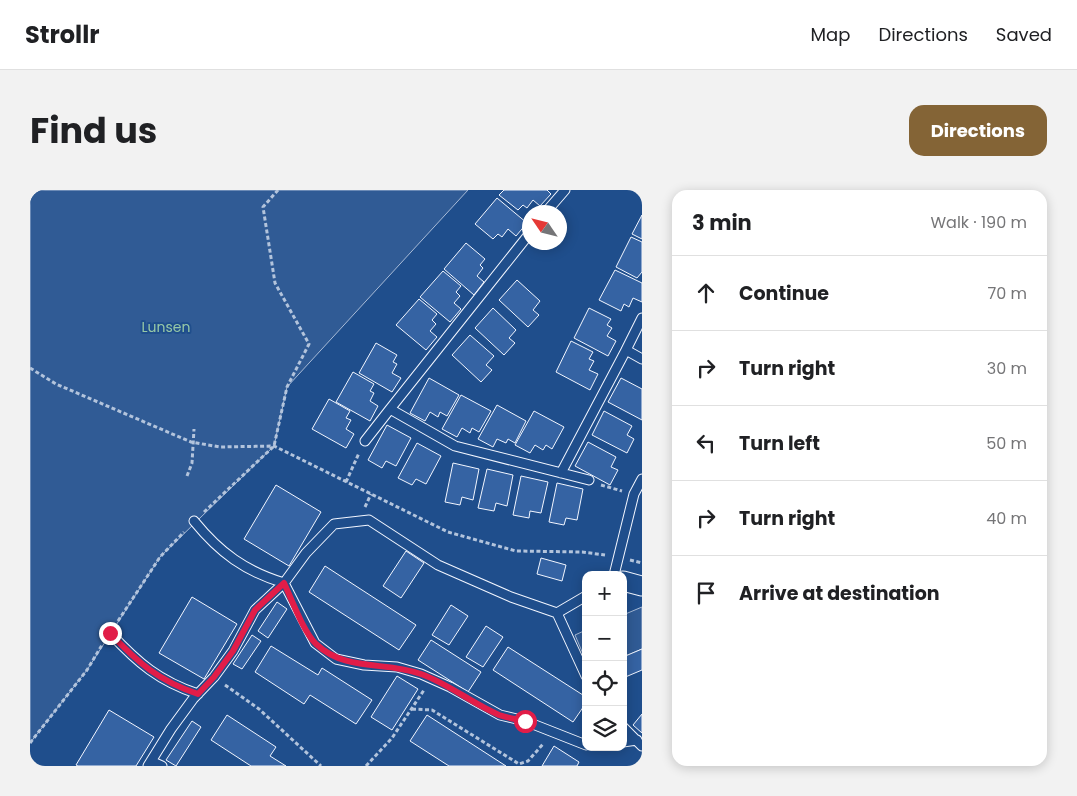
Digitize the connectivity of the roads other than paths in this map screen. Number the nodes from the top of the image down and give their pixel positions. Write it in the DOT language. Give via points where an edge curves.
graph roads {
  1 [pos="564,190"];
  2 [pos="552,205"];
  3 [pos="522,244"];
  4 [pos="642,318"];
  5 [pos="626,350"];
  6 [pos="642,359"];
  7 [pos="390,409"];
  8 [pos="365,441"];
  9 [pos="561,473"];
  10 [pos="642,479"];
  11 [pos="589,480"];
  12 [pos="194,521"];
  13 [pos="615,571"];
  14 [pos="627,582"];
  15 [pos="284,583"];
  16 [pos="642,586"];
  17 [pos="582,598"];
  18 [pos="557,613"];
  19 [pos="110,633"];
  20 [pos="582,667"];
  21 [pos="198,694"];
  22 [pos="627,731"];
  23 [pos="639,743"];
  24 [pos="582,744"];
  25 [pos="149,764"];
  26 [pos="162,766"];
  1 -- 2 [label="lane"];
  3 -- 7 [label="lane"];
  4 -- 5 [label="lane"];
  5 -- 6 [label="lane"];
  5 -- 9 [label="lane"];
  7 -- 8 [label="lane"];
  7 -- 9 [label="lane" via="455,446"];
  9 -- 11 [label="lane"];
  10 -- 13 [label="lane" via="634,494"];
  12 -- 15 [label="lane" via="224,555 263,576"];
  14 -- 16 [label="street"];
  15 -- 18 [label="lane" via="306,553 334,524 369,520 438,565"];
  15 -- 21 [label="lane" via="255,610 233,651"];
  15 -- 24 [label="lane" via="315,642 336,659 397,667 432,679 500,715 525,721"];
  17 -- 18 [label="lane"];
  18 -- 20 [label="lane"];
  19 -- 21 [label="lane" via="152,674"];
  21 -- 25 [label="lane"];
  22 -- 23 [label="lane"];
  25 -- 26 [label="lane"];
}
